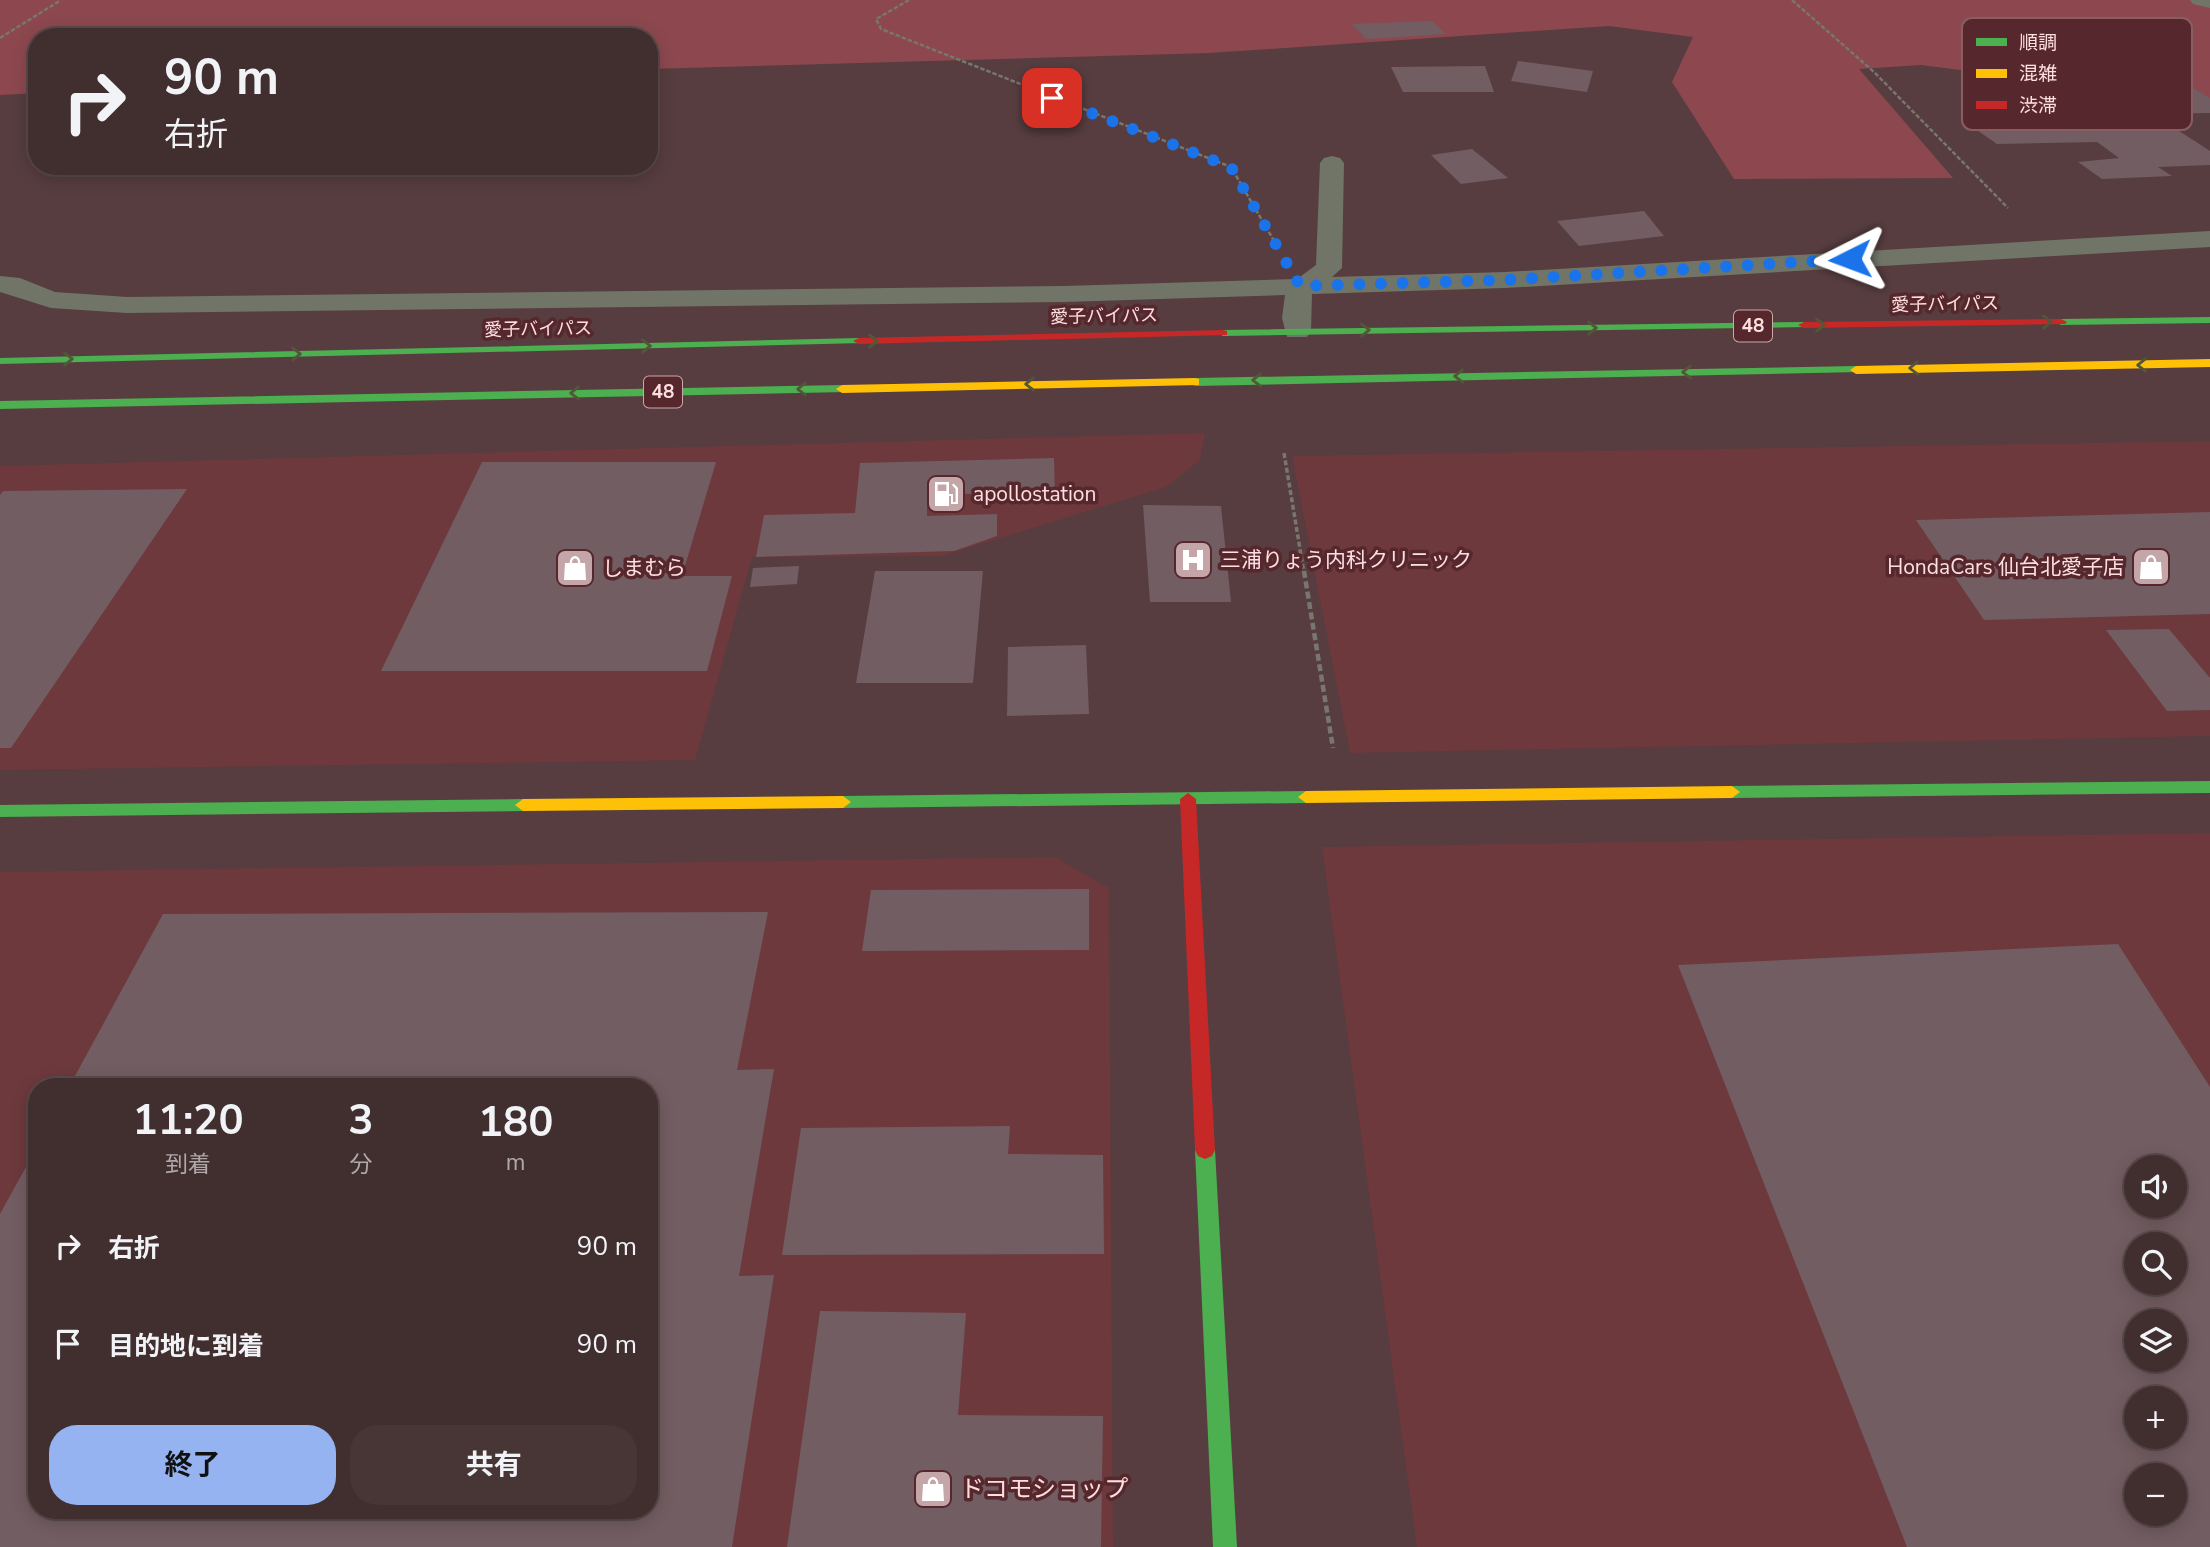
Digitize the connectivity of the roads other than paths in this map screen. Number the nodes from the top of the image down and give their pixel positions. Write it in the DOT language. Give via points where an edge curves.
graph roads {
  1 [pos="2200,0"];
  2 [pos="2210,2"];
  3 [pos="1332,163"];
  4 [pos="2210,239"];
  5 [pos="0,284"];
  6 [pos="1300,286"];
  7 [pos="2210,320"];
  8 [pos="1297,331"];
  9 [pos="0,361"];
  10 [pos="2210,363"];
  11 [pos="0,405"];
  12 [pos="2210,787"];
  13 [pos="1188,799"];
  14 [pos="0,811"];
  15 [pos="1225,1547"];
  1 -- 2 [label="street"];
  3 -- 6 [label="street" via="1329,268"];
  4 -- 6 [label="street" via="1505,280"];
  5 -- 6 [label="street" via="12,284 51,300 127,305 1063,294"];
  6 -- 8 [label="street" via="1294,299"];
  8 -- 7 [label="main road, 愛子バイパス / 48, one-way"];
  9 -- 8 [label="main road, 愛子バイパス / 48, one-way"];
  10 -- 11 [label="main road, 48, one-way"];
  12 -- 13 [label="main road"];
  13 -- 14 [label="main road"];
  13 -- 15 [label="main road"];
}
